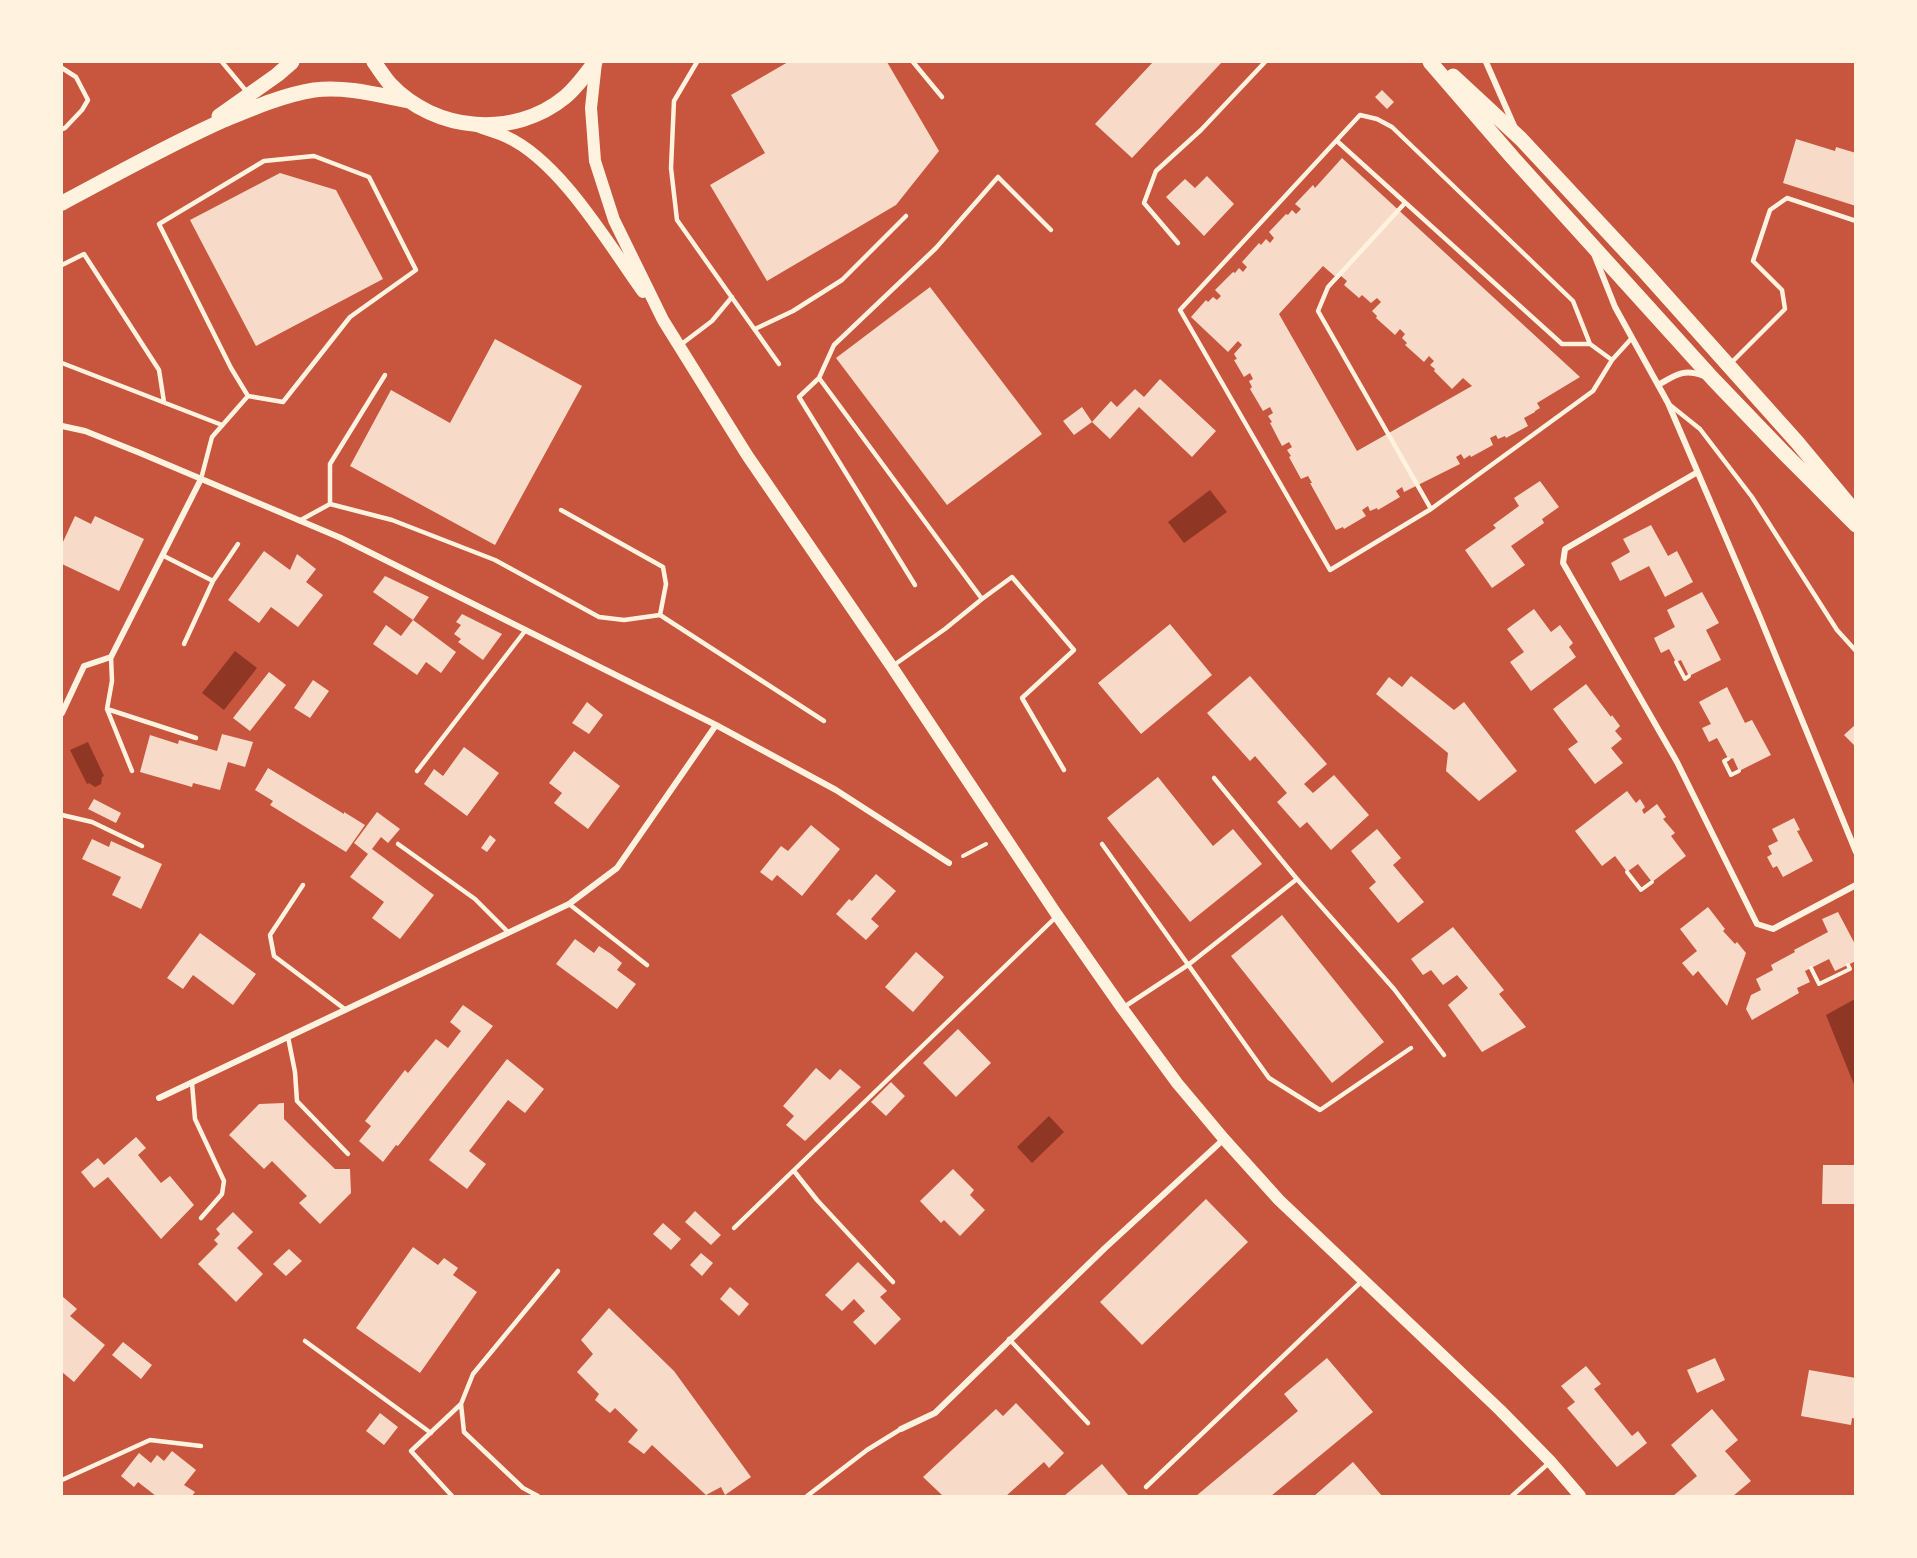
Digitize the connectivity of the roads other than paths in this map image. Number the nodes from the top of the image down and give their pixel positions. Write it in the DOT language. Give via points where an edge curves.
graph roads {
  1 [pos="222,62"];
  2 [pos="292,62"];
  3 [pos="374,62"];
  4 [pos="596,62"];
  5 [pos="697,62"];
  6 [pos="912,62"];
  7 [pos="1265,62"];
  8 [pos="1430,62"];
  9 [pos="1438,62"];
  10 [pos="1486,62"];
  11 [pos="62,68"];
  12 [pos="248,94"];
  13 [pos="942,97"];
  14 [pos="409,101"];
  15 [pos="473,125"];
  16 [pos="62,129"];
  17 [pos="197,132"];
  18 [pos="1521,139"];
  19 [pos="1336,141"];
  20 [pos="62,203"];
  21 [pos="1405,203"];
  22 [pos="906,216"];
  23 [pos="1856,221"];
  24 [pos="1051,230"];
  25 [pos="1587,238"];
  26 [pos="1178,243"];
  27 [pos="62,265"];
  28 [pos="732,297"];
  29 [pos="663,320"];
  30 [pos="755,329"];
  31 [pos="1631,339"];
  32 [pos="1590,344"];
  33 [pos="678,347"];
  34 [pos="1612,360"];
  35 [pos="62,363"];
  36 [pos="779,364"];
  37 [pos="1728,366"];
  38 [pos="385,375"];
  39 [pos="819,378"];
  40 [pos="1713,379"];
  41 [pos="1658,385"];
  42 [pos="248,396"];
  43 [pos="164,402"];
  44 [pos="1668,403"];
  45 [pos="222,425"];
  46 [pos="62,426"];
  47 [pos="1696,473"];
  48 [pos="201,479"];
  49 [pos="330,504"];
  50 [pos="1431,509"];
  51 [pos="561,510"];
  52 [pos="1856,513"];
  53 [pos="299,520"];
  54 [pos="1856,525"];
  55 [pos="238,544"];
  56 [pos="162,555"];
  57 [pos="213,581"];
  58 [pos="915,585"];
  59 [pos="982,598"];
  60 [pos="660,615"];
  61 [pos="525,631"];
  62 [pos="184,644"];
  63 [pos="1856,651"];
  64 [pos="111,657"];
  65 [pos="892,667"];
  66 [pos="107,709"];
  67 [pos="62,713"];
  68 [pos="824,721"];
  69 [pos="716,725"];
  70 [pos="196,738"];
  71 [pos="1064,770"];
  72 [pos="132,771"];
  73 [pos="417,771"];
  74 [pos="1214,778"];
  75 [pos="62,815"];
  76 [pos="398,844"];
  77 [pos="1102,844"];
  78 [pos="142,846"];
  79 [pos="1856,852"];
  80 [pos="949,863"];
  81 [pos="1297,879"];
  82 [pos="303,885"];
  83 [pos="1856,885"];
  84 [pos="569,904"];
  85 [pos="1057,915"];
  86 [pos="509,933"];
  87 [pos="1188,964"];
  88 [pos="647,965"];
  89 [pos="1122,1008"];
  90 [pos="346,1010"];
  91 [pos="288,1037"];
  92 [pos="1411,1048"];
  93 [pos="1444,1055"];
  94 [pos="192,1083"];
  95 [pos="159,1098"];
  96 [pos="1224,1139"];
  97 [pos="348,1154"];
  98 [pos="794,1171"];
  99 [pos="201,1218"];
  100 [pos="734,1228"];
  101 [pos="558,1270"];
  102 [pos="1363,1280"];
  103 [pos="893,1282"];
  104 [pos="1010,1339"];
  105 [pos="305,1341"];
  106 [pos="461,1404"];
  107 [pos="1088,1423"];
  108 [pos="901,1429"];
  109 [pos="431,1433"];
  110 [pos="201,1446"];
  111 [pos="1550,1461"];
  112 [pos="62,1480"];
  113 [pos="1146,1487"];
  114 [pos="452,1497"];
  115 [pos="538,1497"];
  116 [pos="807,1497"];
  117 [pos="1512,1497"];
  118 [pos="1580,1497"];
  1 -- 12 [label="lane"];
  2 -- 12 [label="main road"];
  3 -- 14 [label="main road" via="389,84"];
  4 -- 15 [label="main road" via="565,97 545,111 497,125"];
  4 -- 29 [label="main road" via="591,108 595,161 614,220"];
  5 -- 28 [label="lane" via="674,101 671,168 677,220"];
  6 -- 13 [label="lane"];
  7 -- 26 [label="lane" via="1156,171 1144,203"];
  8 -- 25 [label="main road"];
  9 -- 18 [label="main road"];
  10 -- 18 [label="street"];
  11 -- 16 [label="lane" via="76,77 88,100"];
  12 -- 17 [label="main road"];
  14 -- 15 [label="main road" via="450,121"];
  14 -- 17 [label="main road" via="343,89 315,90 254,107"];
  15 -- 29 [label="main road" via="531,152 563,181"];
  17 -- 20 [label="main road"];
  18 -- 37 [label="main road"];
  19 -- 21 [label="lane"];
  19 -- 32 [label="lane" via="1360,115 1392,127 1573,301"];
  19 -- 50 [label="lane" via="1180,310 1330,570"];
  21 -- 32 [label="lane" via="1562,344"];
  21 -- 50 [label="lane" via="1329,287 1318,311"];
  22 -- 30 [label="lane" via="842,280"];
  23 -- 37 [label="lane" via="1787,198 1770,210 1753,261 1782,290 1785,309"];
  24 -- 39 [label="lane" via="998,177 936,248 834,345"];
  25 -- 31 [label="street"];
  25 -- 40 [label="main road"];
  27 -- 43 [label="lane" via="84,254 159,370"];
  28 -- 30 [label="lane"];
  28 -- 33 [label="lane" via="712,321"];
  29 -- 33 [label="main road"];
  30 -- 36 [label="lane"];
  31 -- 34 [label="lane"];
  31 -- 41 [label="street"];
  32 -- 34 [label="lane"];
  33 -- 65 [label="main road"];
  34 -- 50 [label="lane" via="1593,391"];
  35 -- 43 [label="lane"];
  37 -- 52 [label="main road"];
  38 -- 49 [label="lane" via="330,464"];
  39 -- 58 [label="lane" via="799,397"];
  39 -- 59 [label="lane"];
  40 -- 41 [label="street" via="1681,372"];
  40 -- 54 [label="main road"];
  41 -- 44 [label="street"];
  42 -- 42 [label="lane" via="283,402 350,317 416,270 369,177 314,156 264,161 159,224"];
  42 -- 45 [label="lane"];
  43 -- 45 [label="lane"];
  44 -- 47 [label="street"];
  44 -- 63 [label="lane" via="1700,429 1746,489 1837,630"];
  45 -- 48 [label="lane" via="212,437"];
  46 -- 48 [label="street" via="85,431"];
  47 -- 79 [label="street"];
  47 -- 83 [label="street" via="1565,549 1563,563 1677,762 1757,924 1773,929"];
  48 -- 53 [label="street"];
  48 -- 56 [label="street"];
  49 -- 53 [label="lane"];
  49 -- 60 [label="lane" via="392,520 495,560 600,617 624,620"];
  51 -- 60 [label="lane" via="663,567 666,584"];
  53 -- 61 [label="street"];
  55 -- 57 [label="lane"];
  56 -- 57 [label="lane"];
  56 -- 64 [label="street"];
  57 -- 62 [label="lane"];
  59 -- 65 [label="lane"];
  59 -- 71 [label="lane" via="1012,577 1074,650 1022,698"];
  60 -- 68 [label="lane"];
  61 -- 69 [label="street"];
  61 -- 73 [label="lane"];
  64 -- 66 [label="lane"];
  64 -- 67 [label="street" via="84,666"];
  65 -- 85 [label="main road"];
  66 -- 70 [label="lane"];
  66 -- 72 [label="lane"];
  69 -- 80 [label="street" via="836,790"];
  69 -- 84 [label="street" via="617,868"];
  74 -- 81 [label="lane"];
  75 -- 78 [label="lane" via="92,822"];
  76 -- 86 [label="lane" via="475,899"];
  77 -- 87 [label="lane"];
  81 -- 87 [label="lane"];
  81 -- 93 [label="lane" via="1394,989"];
  82 -- 90 [label="lane" via="270,936 274,956"];
  84 -- 86 [label="street"];
  84 -- 88 [label="lane"];
  85 -- 89 [label="main road"];
  85 -- 98 [label="lane"];
  86 -- 90 [label="street"];
  87 -- 89 [label="lane"];
  87 -- 92 [label="lane" via="1269,1078 1320,1110"];
  89 -- 96 [label="main road"];
  90 -- 91 [label="street"];
  91 -- 94 [label="street"];
  91 -- 97 [label="lane" via="297,1101"];
  94 -- 95 [label="street"];
  94 -- 99 [label="lane" via="195,1119 224,1181 222,1194"];
  96 -- 102 [label="main road" via="1279,1200"];
  96 -- 104 [label="street"];
  98 -- 100 [label="lane"];
  98 -- 103 [label="lane"];
  101 -- 106 [label="lane" via="473,1374"];
  102 -- 111 [label="main road"];
  102 -- 113 [label="lane"];
  104 -- 107 [label="lane"];
  104 -- 108 [label="street" via="935,1413"];
  105 -- 109 [label="lane"];
  106 -- 109 [label="lane"];
  106 -- 115 [label="lane" via="464,1432"];
  108 -- 116 [label="lane"];
  109 -- 114 [label="lane" via="411,1451"];
  110 -- 112 [label="lane" via="150,1440"];
  111 -- 117 [label="lane"];
  111 -- 118 [label="main road"];
}
